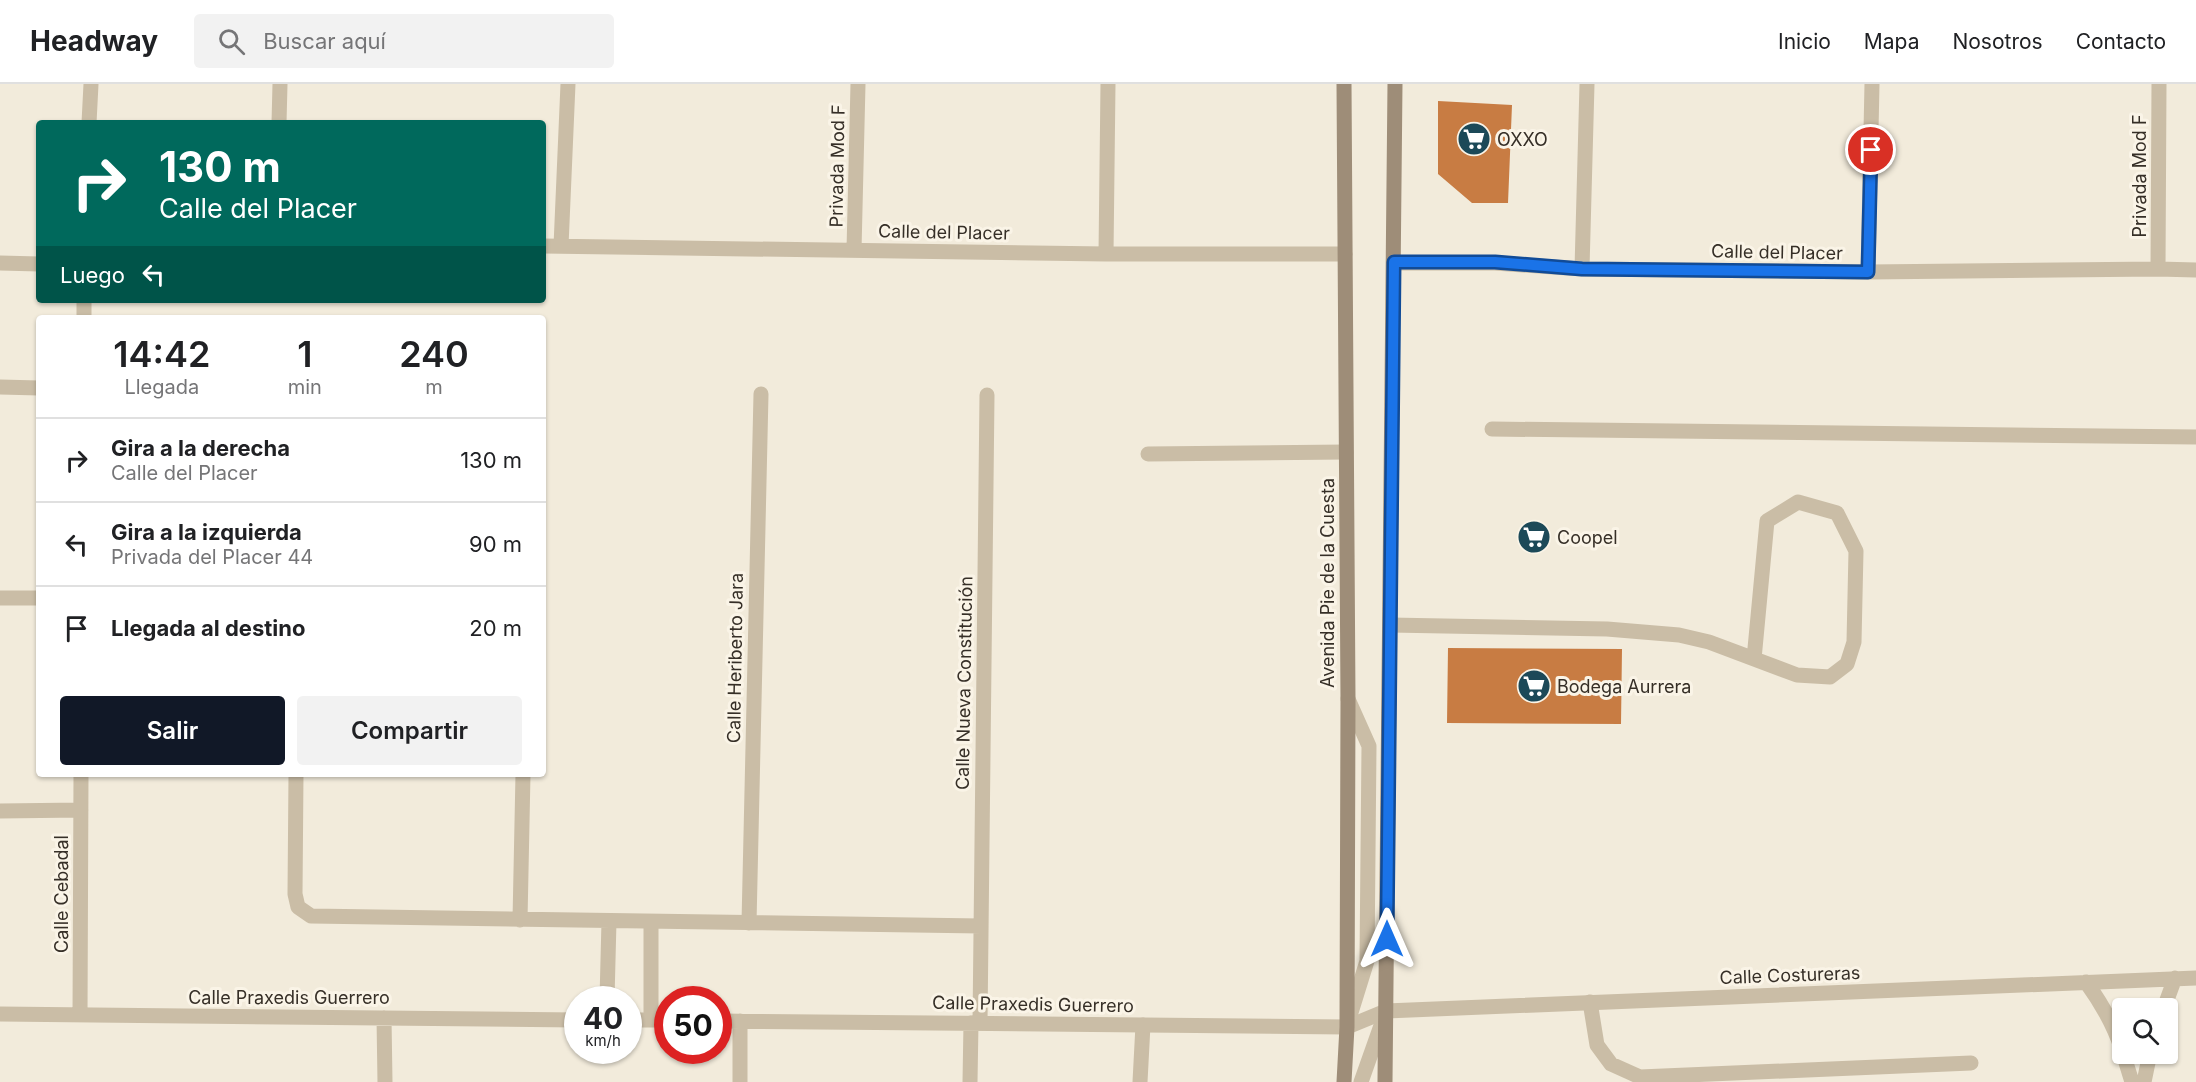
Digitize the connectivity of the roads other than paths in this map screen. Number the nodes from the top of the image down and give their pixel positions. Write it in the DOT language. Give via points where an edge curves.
graph roads {
  1 [pos="91,84"];
  2 [pos="280,84"];
  3 [pos="568,84"];
  4 [pos="858,84"];
  5 [pos="1108,84"];
  6 [pos="1344,84"];
  7 [pos="1395,84"];
  8 [pos="1587,84"];
  9 [pos="1872,84"];
  10 [pos="2159,84"];
  11 [pos="89,120"];
  12 [pos="279,120"];
  13 [pos="546,246"];
  14 [pos="561,246"];
  15 [pos="854,250"];
  16 [pos="1106,254"];
  17 [pos="1345,254"];
  18 [pos="1394,262"];
  19 [pos="0,263"];
  20 [pos="36,264"];
  21 [pos="2158,268"];
  22 [pos="1582,269"];
  23 [pos="2196,270"];
  24 [pos="1868,272"];
  25 [pos="0,387"];
  26 [pos="36,388"];
  27 [pos="760,394"];
  28 [pos="987,395"];
  29 [pos="1492,429"];
  30 [pos="2196,437"];
  31 [pos="1346,452"];
  32 [pos="1148,454"];
  33 [pos="0,598"];
  34 [pos="36,598"];
  35 [pos="1390,625"];
  36 [pos="1754,659"];
  37 [pos="1348,699"];
  38 [pos="81,777"];
  39 [pos="296,777"];
  40 [pos="523,777"];
  41 [pos="81,810"];
  42 [pos="0,811"];
  43 [pos="520,920"];
  44 [pos="609,921"];
  45 [pos="651,922"];
  46 [pos="749,923"];
  47 [pos="981,926"];
  48 [pos="2175,978"];
  49 [pos="2196,978"];
  50 [pos="2086,982"];
  51 [pos="608,986"];
  52 [pos="2168,998"];
  53 [pos="1590,1002"];
  54 [pos="1386,1011"];
  55 [pos="0,1014"];
  56 [pos="80,1015"];
  57 [pos="384,1018"];
  58 [pos="564,1020"];
  59 [pos="642,1020"];
  60 [pos="651,1020"];
  61 [pos="732,1021"];
  62 [pos="740,1021"];
  63 [pos="2112,1022"];
  64 [pos="975,1023"];
  65 [pos="1143,1025"];
  66 [pos="1347,1027"];
  67 [pos="1971,1063"];
  68 [pos="2127,1064"];
  69 [pos="2148,1064"];
  70 [pos="385,1082"];
  71 [pos="740,1082"];
  72 [pos="970,1082"];
  73 [pos="1140,1082"];
  74 [pos="1344,1082"];
  75 [pos="1361,1082"];
  76 [pos="1385,1082"];
  77 [pos="2132,1082"];
  78 [pos="2144,1082"];
  1 -- 11 [label="street"];
  2 -- 12 [label="street"];
  3 -- 14 [label="street"];
  4 -- 15 [label="street, Privada Mod F"];
  5 -- 16 [label="street"];
  6 -- 17 [label="main road, Avenida Pie de la Cuesta"];
  7 -- 18 [label="main road"];
  8 -- 22 [label="street"];
  9 -- 24 [label="street"];
  10 -- 21 [label="street, Privada Mod F"];
  13 -- 14 [label="street, Calle del Placer"];
  14 -- 15 [label="street, Calle del Placer"];
  15 -- 16 [label="street, Calle del Placer"];
  16 -- 17 [label="street, Calle del Placer"];
  17 -- 31 [label="main road, Avenida Pie de la Cuesta"];
  18 -- 22 [label="street, Calle del Placer" via="1495,262"];
  18 -- 35 [label="main road"];
  19 -- 20 [label="street"];
  21 -- 23 [label="street, Calle del Placer"];
  21 -- 24 [label="street, Calle del Placer"];
  22 -- 24 [label="street, Calle del Placer"];
  25 -- 26 [label="street"];
  27 -- 46 [label="street, Calle Heriberto Jara"];
  28 -- 47 [label="street, Calle Nueva Constitución"];
  29 -- 30 [label="street"];
  31 -- 32 [label="street"];
  31 -- 37 [label="main road, Avenida Pie de la Cuesta"];
  33 -- 34 [label="street"];
  35 -- 36 [label="street" via="1606,629 1679,635"];
  35 -- 54 [label="main road"];
  36 -- 36 [label="street" via="1797,675 1830,677 1847,664 1854,642 1856,551 1837,513 1798,502 1767,521"];
  37 -- 66 [label="main road, Avenida Pie de la Cuesta"];
  37 -- 66 [label="street" via="1369,746 1367,961"];
  38 -- 41 [label="street, Calle Cebadal"];
  39 -- 43 [label="street" via="295,894 298,906 311,916"];
  40 -- 43 [label="street"];
  41 -- 42 [label="street"];
  41 -- 56 [label="street, Calle Cebadal"];
  43 -- 44 [label="street"];
  44 -- 45 [label="street"];
  44 -- 51 [label="street"];
  45 -- 46 [label="street"];
  45 -- 60 [label="street"];
  46 -- 47 [label="street"];
  47 -- 64 [label="street, Calle Nueva Constitución"];
  48 -- 49 [label="street, Calle Costureras"];
  48 -- 50 [label="street, Calle Costureras"];
  48 -- 52 [label="street"];
  50 -- 53 [label="street, Calle Costureras"];
  50 -- 63 [label="street"];
  53 -- 54 [label="street, Calle Costureras"];
  53 -- 67 [label="street" via="1597,1045 1611,1064 1641,1077"];
  54 -- 66 [label="street, Calle Costureras"];
  54 -- 75 [label="street"];
  54 -- 76 [label="main road"];
  55 -- 56 [label="street, Calle Praxedis Guerrero"];
  56 -- 57 [label="street, Calle Praxedis Guerrero"];
  57 -- 58 [label="street, Calle Praxedis Guerrero"];
  57 -- 70 [label="street"];
  59 -- 60 [label="street"];
  61 -- 62 [label="street, Calle Praxedis Guerrero"];
  62 -- 64 [label="street, Calle Praxedis Guerrero"];
  62 -- 71 [label="street"];
  64 -- 65 [label="street, Calle Praxedis Guerrero"];
  64 -- 72 [label="street"];
  65 -- 66 [label="street, Calle Praxedis Guerrero"];
  65 -- 73 [label="street"];
  66 -- 74 [label="main road, Avenida Pie de la Cuesta"];
  68 -- 77 [label="street"];
  69 -- 78 [label="street"];
}
